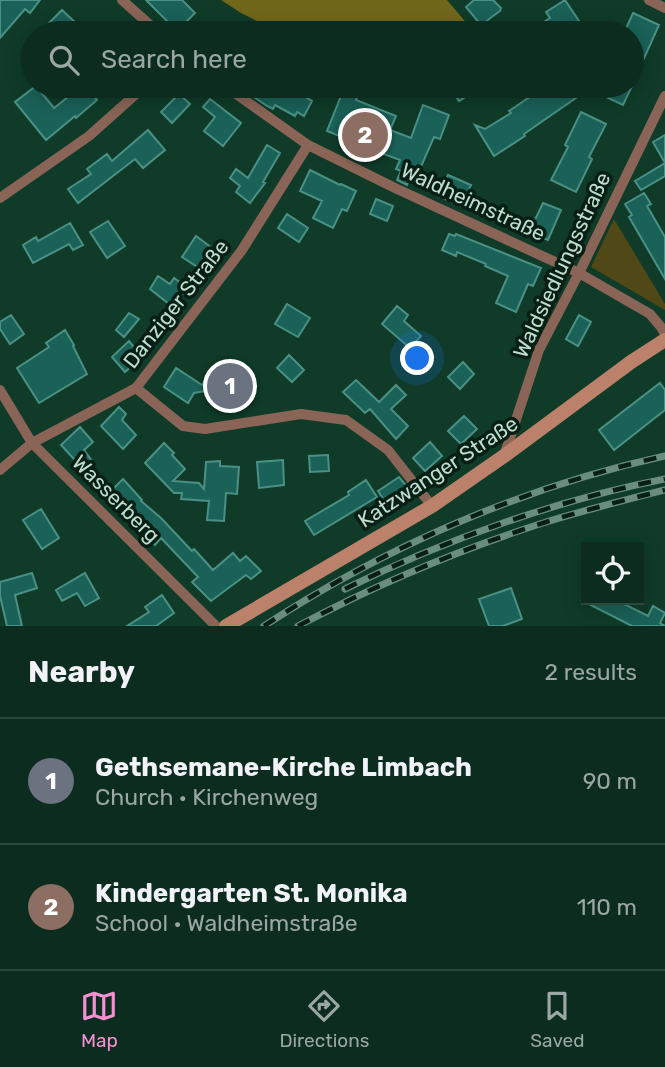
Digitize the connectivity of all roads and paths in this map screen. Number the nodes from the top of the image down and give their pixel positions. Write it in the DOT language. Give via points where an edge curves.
graph roads {
  1 [pos="122,0"];
  2 [pos="649,0"];
  3 [pos="665,8"];
  4 [pos="146,21"];
  5 [pos="665,96"];
  6 [pos="132,98"];
  7 [pos="242,98"];
  8 [pos="308,145"];
  9 [pos="0,198"];
  10 [pos="579,273"];
  11 [pos="665,334"];
  12 [pos="665,340"];
  13 [pos="136,388"];
  14 [pos="0,390"];
  15 [pos="32,443"];
  16 [pos="505,456"];
  17 [pos="0,470"];
  18 [pos="432,506"];
  19 [pos="216,626"];
  20 [pos="226,626"];
  1 -- 4 [label="street"];
  2 -- 3 [label="street"];
  5 -- 10 [label="street, Waldsiedlungsstraße"];
  6 -- 9 [label="street" via="89,136"];
  7 -- 8 [label="street, Waldheimstraße"];
  8 -- 10 [label="street, Waldheimstraße"];
  8 -- 13 [label="street, Danziger Straße" via="242,250"];
  10 -- 11 [label="street, Waldheimstraße" via="650,314"];
  10 -- 16 [label="street, Waldsiedlungsstraße" via="539,350"];
  12 -- 16 [label="main road, Katzwanger Straße"];
  13 -- 15 [label="street, Danziger Straße"];
  13 -- 18 [label="street" via="183,425 205,429 301,414 346,420 388,450"];
  14 -- 15 [label="street, Wasserberg"];
  15 -- 17 [label="street, Danziger Straße"];
  15 -- 19 [label="street, Wasserberg"];
  16 -- 18 [label="main road, Katzwanger Straße"];
  18 -- 20 [label="main road, Katzwanger Straße"];
}
